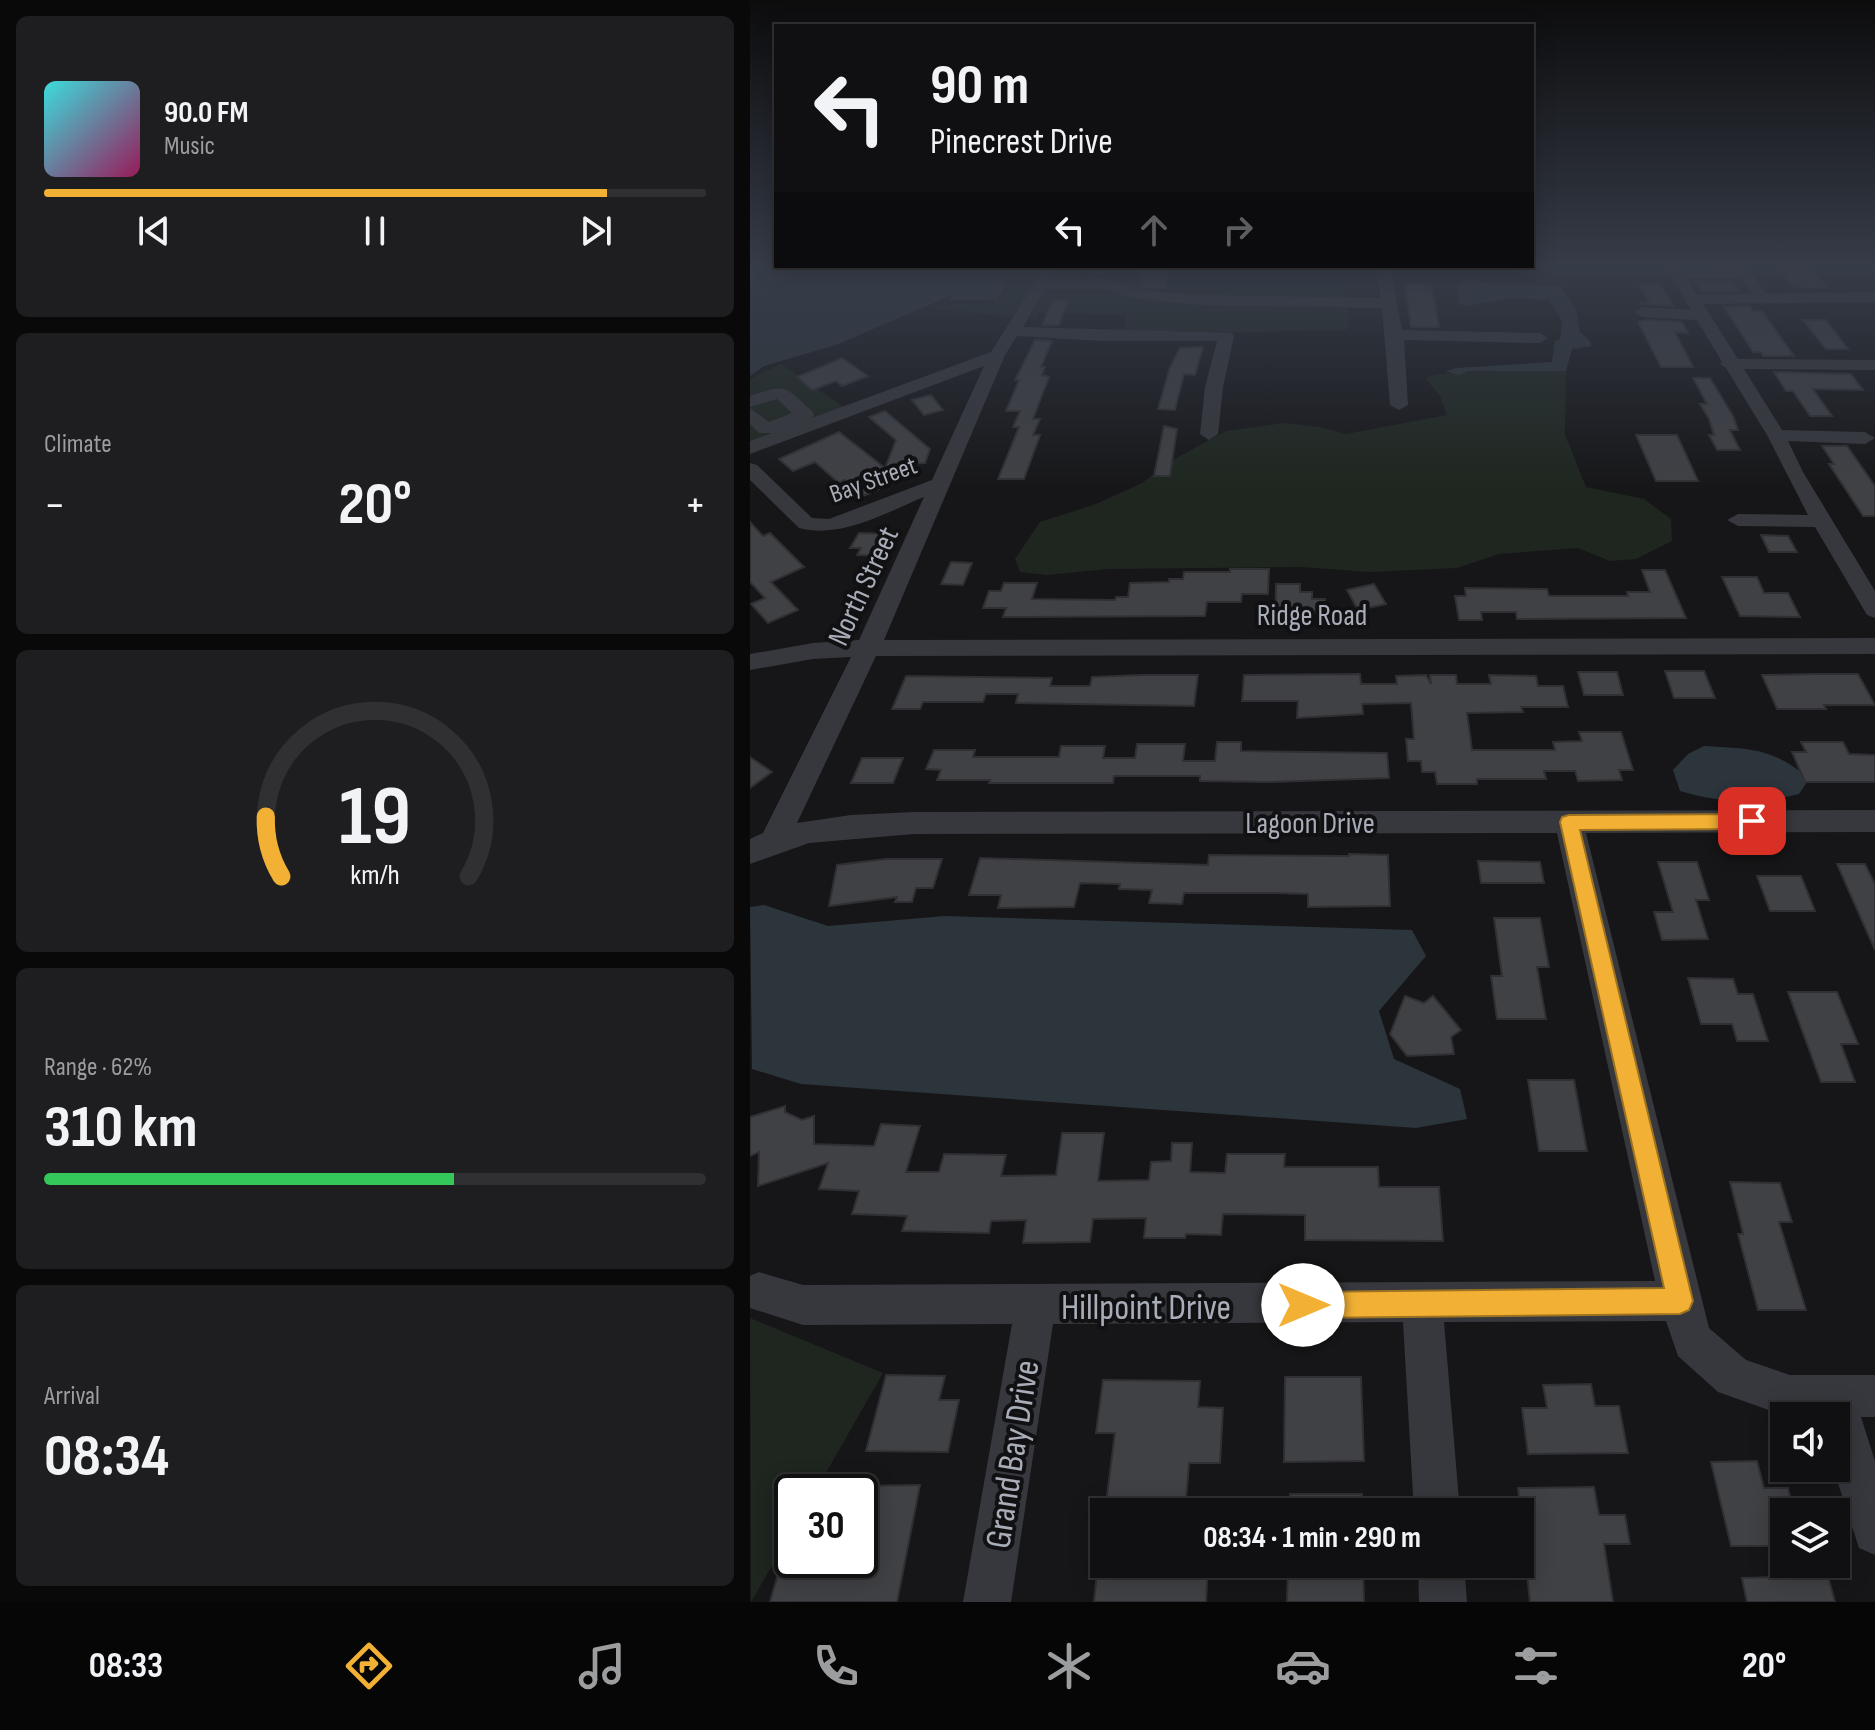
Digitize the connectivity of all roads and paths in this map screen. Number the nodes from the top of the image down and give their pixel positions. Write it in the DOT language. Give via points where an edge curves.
graph roads {
  1 [pos="1005,343"];
  2 [pos="1224,343"];
  3 [pos="1395,343"];
  4 [pos="1717,343"];
  5 [pos="997,355"];
  6 [pos="906,364"];
  7 [pos="1729,364"];
  8 [pos="1875,365"];
  9 [pos="933,379"];
  10 [pos="750,402"];
  11 [pos="1399,405"];
  12 [pos="750,414"];
  13 [pos="792,426"];
  14 [pos="1209,434"];
  15 [pos="1776,435"];
  16 [pos="1865,438"];
  17 [pos="750,448"];
  18 [pos="750,469"];
  19 [pos="943,483"];
  20 [pos="1738,520"];
  21 [pos="1822,521"];
  22 [pos="1848,564"];
  23 [pos="1875,565"];
  24 [pos="1875,610"];
  25 [pos="1875,646"];
  26 [pos="868,648"];
  27 [pos="750,662"];
  28 [pos="1875,821"];
  29 [pos="1569,822"];
  30 [pos="762,845"];
  31 [pos="759,1292"];
  32 [pos="1680,1301"];
  33 [pos="1422,1304"];
  34 [pos="1035,1306"];
  35 [pos="1854,1396"];
  36 [pos="1436,1498"];
  37 [pos="1875,1532"];
  38 [pos="1442,1578"];
  39 [pos="987,1602"];
  40 [pos="1443,1602"];
  1 -- 5 [label="street, North Street"];
  2 -- 14 [label="street"];
  3 -- 11 [label="street"];
  4 -- 7 [label="street"];
  5 -- 9 [label="street"];
  5 -- 19 [label="street, North Street"];
  6 -- 9 [label="street"];
  7 -- 8 [label="street"];
  7 -- 15 [label="street"];
  9 -- 13 [label="street"];
  10 -- 13 [label="street" via="780,392 805,415"];
  12 -- 13 [label="street" via="766,429"];
  13 -- 17 [label="street"];
  15 -- 16 [label="street"];
  15 -- 21 [label="street"];
  18 -- 19 [label="street, Bay Street" via="806,524 831,526"];
  19 -- 26 [label="street, North Street"];
  20 -- 21 [label="street"];
  21 -- 22 [label="street"];
  22 -- 23 [label="street"];
  22 -- 24 [label="street"];
  25 -- 26 [label="street, Ridge Road"];
  26 -- 27 [label="street, Ridge Road"];
  26 -- 30 [label="street, North Street"];
  28 -- 29 [label="street, Lagoon Drive"];
  29 -- 30 [label="street, Lagoon Drive" via="914,823 841,826"];
  29 -- 32 [label="street"];
  31 -- 34 [label="street, Hillpoint Drive" via="803,1305"];
  32 -- 33 [label="street, Hillpoint Drive"];
  32 -- 35 [label="street" via="1693,1341 1733,1377 1790,1396"];
  33 -- 34 [label="street, Hillpoint Drive"];
  33 -- 36 [label="street"];
  34 -- 39 [label="street, Grand Bay Drive"];
  35 -- 37 [label="street"];
  38 -- 40 [label="street"];
}
